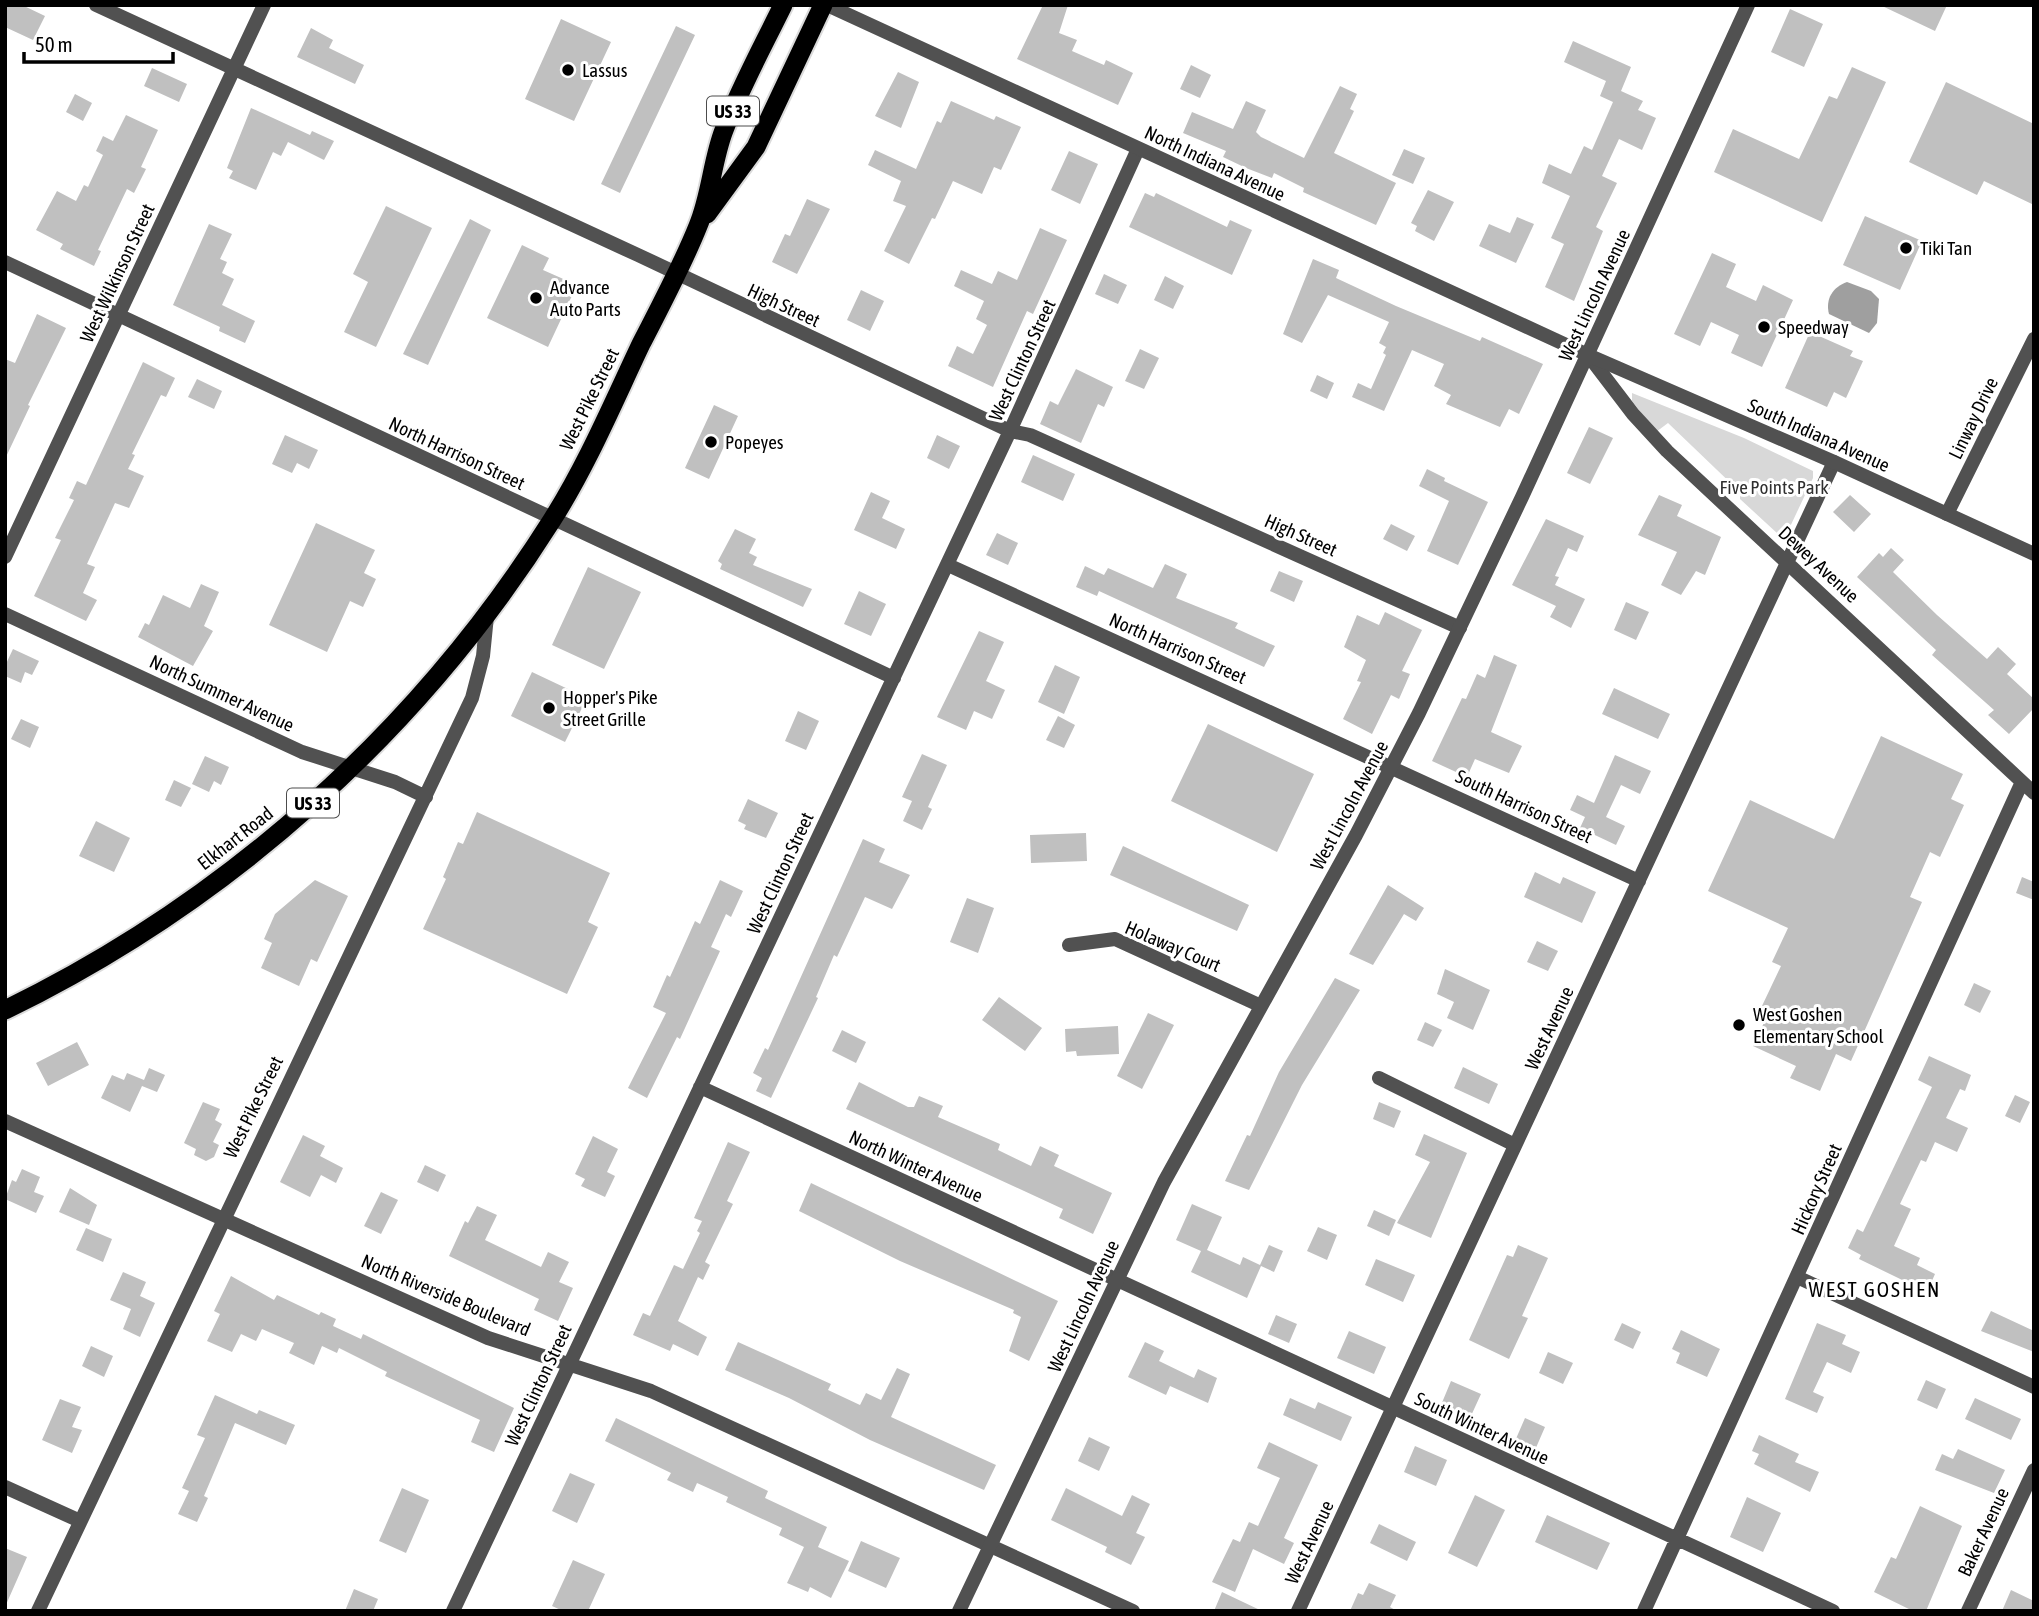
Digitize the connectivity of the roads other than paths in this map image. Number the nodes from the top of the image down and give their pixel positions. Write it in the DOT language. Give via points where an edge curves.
graph roads {
  1 [pos="96,5"];
  2 [pos="264,5"];
  3 [pos="783,5"];
  4 [pos="825,5"];
  5 [pos="1748,5"];
  6 [pos="234,69"];
  7 [pos="1138,149"];
  8 [pos="700,223"];
  9 [pos="5,262"];
  10 [pos="676,274"];
  11 [pos="118,315"];
  12 [pos="2034,340"];
  13 [pos="1588,355"];
  14 [pos="1010,431"];
  15 [pos="1834,462"];
  16 [pos="1947,514"];
  17 [pos="553,519"];
  18 [pos="2034,554"];
  19 [pos="5,557"];
  20 [pos="1789,561"];
  21 [pos="948,565"];
  22 [pos="5,614"];
  23 [pos="486,616"];
  24 [pos="1460,628"];
  25 [pos="894,678"];
  26 [pos="1392,767"];
  27 [pos="349,768"];
  28 [pos="2022,782"];
  29 [pos="2034,793"];
  30 [pos="426,797"];
  31 [pos="1639,881"];
  32 [pos="1069,946"];
  33 [pos="1259,1004"];
  34 [pos="5,1010"];
  35 [pos="1379,1078"];
  36 [pos="700,1087"];
  37 [pos="5,1121"];
  38 [pos="1514,1145"];
  39 [pos="223,1219"];
  40 [pos="1797,1277"];
  41 [pos="1116,1280"];
  42 [pos="569,1363"];
  43 [pos="2034,1387"];
  44 [pos="1393,1408"];
  45 [pos="2034,1470"];
  46 [pos="5,1487"];
  47 [pos="80,1521"];
  48 [pos="1677,1540"];
  49 [pos="990,1545"];
  50 [pos="38,1611"];
  51 [pos="453,1611"];
  52 [pos="959,1611"];
  53 [pos="1133,1611"];
  54 [pos="1298,1611"];
  55 [pos="1644,1611"];
  56 [pos="1833,1611"];
  57 [pos="1968,1611"];
  1 -- 6 [label="street, High Street"];
  2 -- 6 [label="street, West Wilkinson Street"];
  3 -- 8 [label="highway, West Pike Street / US 33" via="723,132"];
  4 -- 7 [label="street, North Indiana Avenue"];
  4 -- 8 [label="highway, West Pike Street" via="756,147"];
  5 -- 13 [label="street, West Lincoln Avenue"];
  6 -- 10 [label="street, High Street"];
  6 -- 11 [label="street, West Wilkinson Street"];
  7 -- 13 [label="street, North Indiana Avenue"];
  7 -- 14 [label="street, West Clinton Street"];
  8 -- 10 [label="highway, West Pike Street / US 33"];
  9 -- 11 [label="street, North Harrison Street"];
  10 -- 14 [label="street, High Street"];
  10 -- 17 [label="highway, West Pike Street / US 33"];
  11 -- 17 [label="street, North Harrison Street"];
  11 -- 19 [label="street, West Wilkinson Street"];
  12 -- 16 [label="street, Linway Drive"];
  13 -- 15 [label="street, South Indiana Avenue"];
  13 -- 20 [label="street, Dewey Avenue" via="1667,451"];
  13 -- 24 [label="street, West Lincoln Avenue"];
  14 -- 21 [label="street, West Clinton Street"];
  14 -- 24 [label="street, High Street" via="1030,435"];
  15 -- 16 [label="street, South Indiana Avenue"];
  15 -- 20 [label="street, West Avenue"];
  16 -- 18 [label="street, South Indiana Avenue"];
  17 -- 23 [label="highway, Elkhart Road / US 33"];
  17 -- 25 [label="street, North Harrison Street"];
  20 -- 28 [label="street, Dewey Avenue"];
  20 -- 31 [label="street, West Avenue"];
  21 -- 25 [label="street, West Clinton Street"];
  21 -- 26 [label="street, North Harrison Street"];
  22 -- 27 [label="street, North Summer Avenue" via="302,752"];
  23 -- 27 [label="highway, Elkhart Road / US 33" via="402,717"];
  23 -- 30 [label="street, West Pike Street" via="483,656 472,698"];
  24 -- 26 [label="street, West Lincoln Avenue"];
  25 -- 36 [label="street, West Clinton Street"];
  26 -- 31 [label="street, South Harrison Street"];
  26 -- 33 [label="street, West Lincoln Avenue"];
  27 -- 30 [label="street, North Summer Avenue"];
  27 -- 34 [label="highway, Elkhart Road / US 33" via="246,861 146,932 72,978"];
  28 -- 29 [label="street, Dewey Avenue"];
  28 -- 40 [label="street, Hickory Street"];
  30 -- 39 [label="street, West Pike Street"];
  31 -- 38 [label="street, West Avenue"];
  32 -- 33 [label="street, Holaway Court" via="1115,939"];
  33 -- 41 [label="street, West Lincoln Avenue"];
  35 -- 38 [label="street"];
  36 -- 41 [label="street, North Winter Avenue"];
  36 -- 42 [label="street, West Clinton Street"];
  37 -- 39 [label="street, North Riverside Boulevard"];
  38 -- 44 [label="street, West Avenue"];
  39 -- 42 [label="street, North Riverside Boulevard" via="488,1338"];
  39 -- 47 [label="street, West Pike Street"];
  40 -- 43 [label="street"];
  40 -- 48 [label="street, Hickory Street"];
  41 -- 44 [label="street, South Winter Avenue"];
  41 -- 49 [label="street, West Lincoln Avenue"];
  42 -- 49 [label="street, North Riverside Boulevard" via="651,1391"];
  42 -- 51 [label="street, West Clinton Street"];
  44 -- 48 [label="street, South Winter Avenue"];
  44 -- 54 [label="street, West Avenue"];
  45 -- 57 [label="street, Baker Avenue"];
  46 -- 47 [label="street"];
  47 -- 50 [label="street, West Pike Street"];
  48 -- 55 [label="street, Hickory Street"];
  48 -- 56 [label="street, South Winter Avenue"];
  49 -- 52 [label="street, West Lincoln Avenue"];
  49 -- 53 [label="street, North Riverside Boulevard"];
}
